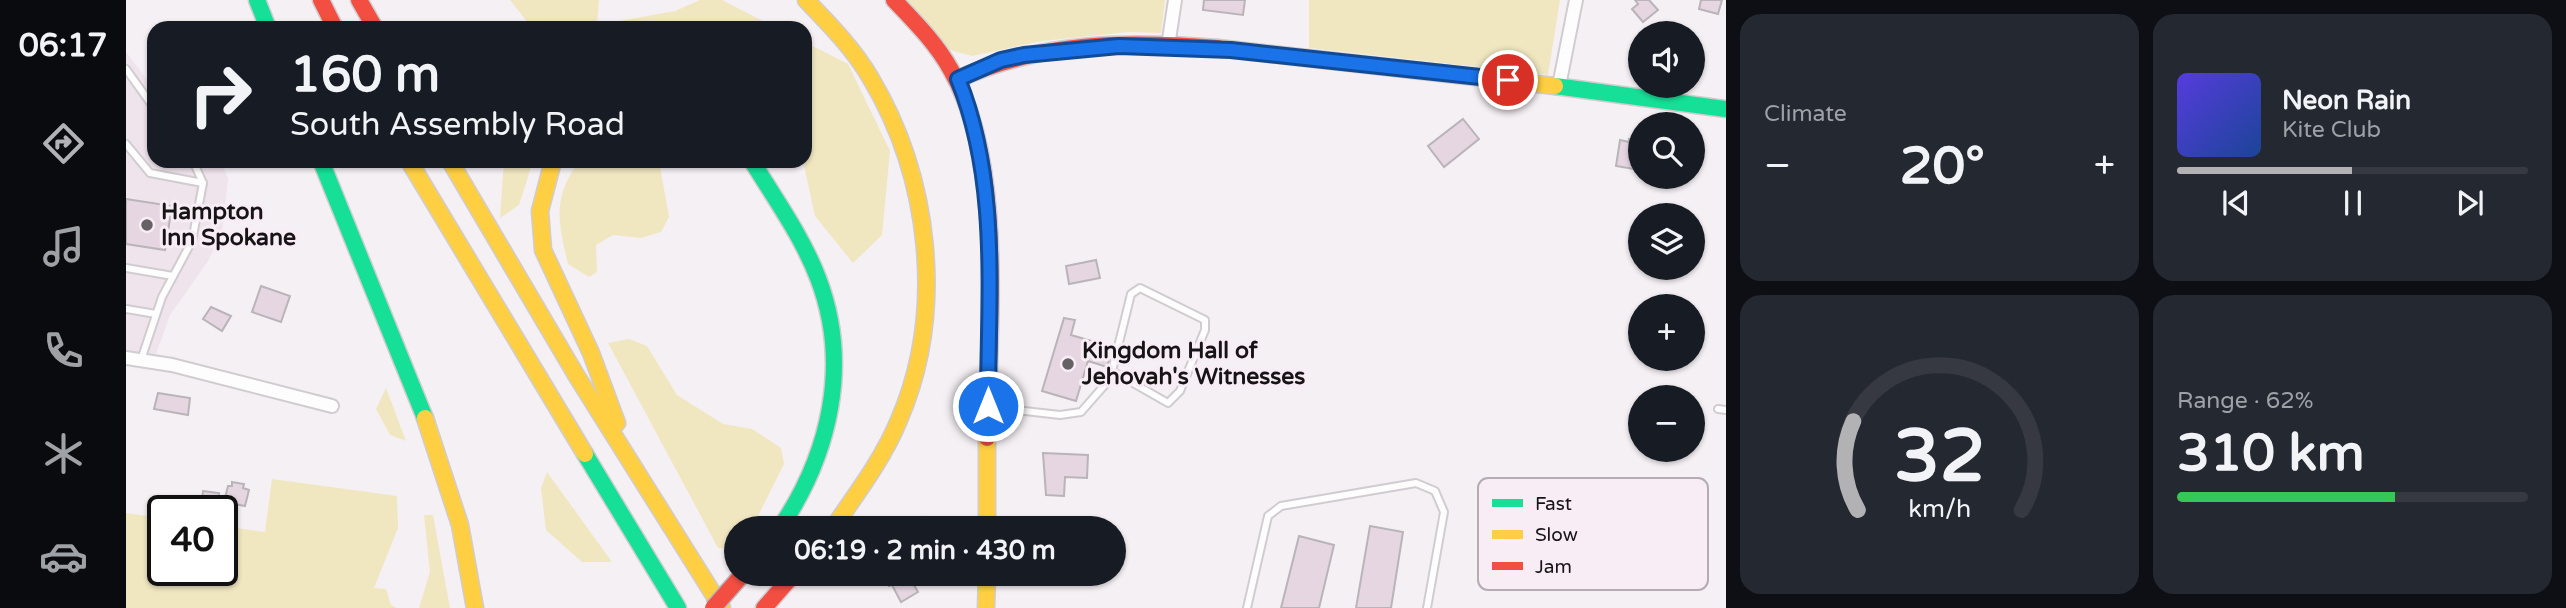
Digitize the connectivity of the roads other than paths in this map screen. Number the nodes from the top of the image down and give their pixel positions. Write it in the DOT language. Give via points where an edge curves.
graph roads {
  1 [pos="257,0"];
  2 [pos="321,0"];
  3 [pos="359,0"];
  4 [pos="806,0"];
  5 [pos="894,0"];
  6 [pos="1175,0"];
  7 [pos="1576,0"];
  8 [pos="265,21"];
  9 [pos="332,21"];
  10 [pos="370,21"];
  11 [pos="1168,46"];
  12 [pos="126,69"];
  13 [pos="958,79"];
  14 [pos="1559,86"];
  15 [pos="147,98"];
  16 [pos="1726,109"];
  17 [pos="126,144"];
  18 [pos="196,168"];
  19 [pos="324,168"];
  20 [pos="413,168"];
  21 [pos="454,168"];
  22 [pos="551,168"];
  23 [pos="756,168"];
  24 [pos="203,183"];
  25 [pos="126,268"];
  26 [pos="173,276"];
  27 [pos="126,309"];
  28 [pos="156,314"];
  29 [pos="126,358"];
  30 [pos="141,359"];
  31 [pos="1112,371"];
  32 [pos="988,406"];
  33 [pos="332,407"];
  34 [pos="1717,410"];
  35 [pos="1726,411"];
  36 [pos="636,475"];
  37 [pos="788,516"];
  38 [pos="842,516"];
  39 [pos="987,516"];
  40 [pos="732,586"];
  41 [pos="784,586"];
  42 [pos="986,586"];
  43 [pos="475,608"];
  44 [pos="678,608"];
  45 [pos="713,608"];
  46 [pos="722,608"];
  47 [pos="764,608"];
  48 [pos="986,608"];
  49 [pos="1247,608"];
  50 [pos="1427,608"];
  1 -- 8 [label="main road"];
  2 -- 9 [label="main road"];
  3 -- 10 [label="main road"];
  4 -- 38 [label="main road" via="831,24 880,94 915,182 925,222 925,324 898,423"];
  5 -- 13 [label="main road" via="935,41"];
  6 -- 11 [label="street"];
  7 -- 14 [label="street"];
  11 -- 13 [label="main road" via="1049,51 1001,60"];
  11 -- 14 [label="main road"];
  12 -- 15 [label="lane"];
  13 -- 32 [label="main road" via="971,111 986,190"];
  14 -- 16 [label="main road"];
  17 -- 24 [label="lane" via="150,173"];
  18 -- 24 [label="lane"];
  19 -- 43 [label="main road" via="434,441 460,525"];
  20 -- 44 [label="main road"];
  21 -- 36 [label="main road"];
  22 -- 36 [label="main road" via="540,211 543,250 591,354"];
  23 -- 37 [label="main road" via="818,279 834,354 825,438 811,480"];
  24 -- 26 [label="lane" via="192,241"];
  25 -- 26 [label="lane"];
  26 -- 28 [label="lane"];
  27 -- 28 [label="lane"];
  28 -- 30 [label="lane"];
  29 -- 30 [label="street"];
  30 -- 33 [label="street"];
  31 -- 31 [label="lane" via="1131,294 1140,288 1205,320 1180,391 1168,403"];
  31 -- 32 [label="lane" via="1081,412 1060,415"];
  32 -- 39 [label="main road"];
  34 -- 35 [label="lane"];
  36 -- 46 [label="main road"];
  40 -- 45 [label="main road, bridge"];
  41 -- 47 [label="main road"];
  42 -- 48 [label="main road"];
  49 -- 50 [label="lane" via="1268,516 1281,506 1416,483 1435,491 1444,512"];
}
